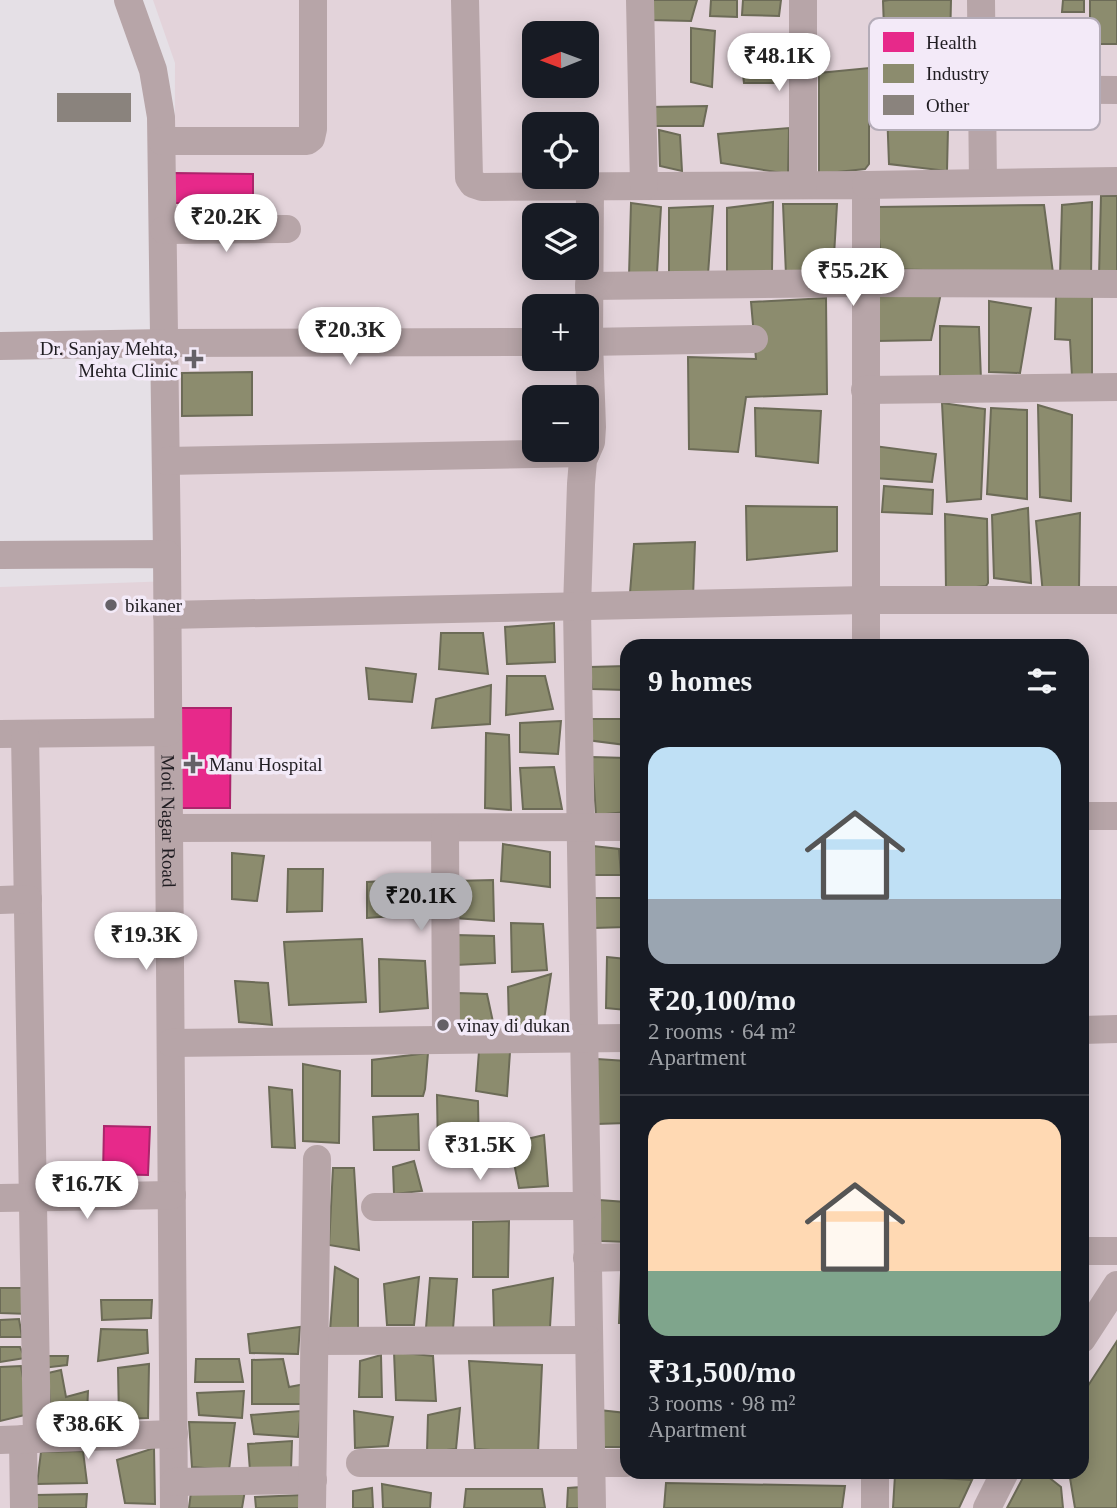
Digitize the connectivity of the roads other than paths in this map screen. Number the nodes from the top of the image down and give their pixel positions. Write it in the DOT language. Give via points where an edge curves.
graph roads {
  1 [pos="128,0"];
  2 [pos="313,0"];
  3 [pos="465,0"];
  4 [pos="640,0"];
  5 [pos="803,0"];
  6 [pos="981,0"];
  7 [pos="981,18"];
  8 [pos="982,130"];
  9 [pos="162,141"];
  10 [pos="1117,181"];
  11 [pos="983,183"];
  12 [pos="803,185"];
  13 [pos="866,185"];
  14 [pos="522,187"];
  15 [pos="599,187"];
  16 [pos="644,187"];
  17 [pos="590,189"];
  18 [pos="287,229"];
  19 [pos="164,230"];
  20 [pos="864,283"];
  21 [pos="1117,284"];
  22 [pos="589,286"];
  23 [pos="589,294"];
  24 [pos="754,339"];
  25 [pos="166,342"];
  26 [pos="522,342"];
  27 [pos="599,342"];
  28 [pos="0,346"];
  29 [pos="1117,387"];
  30 [pos="865,390"];
  31 [pos="522,454"];
  32 [pos="167,461"];
  33 [pos="583,462"];
  34 [pos="167,554"];
  35 [pos="0,555"];
  36 [pos="865,600"];
  37 [pos="1117,600"];
  38 [pos="577,608"];
  39 [pos="167,615"];
  40 [pos="866,639"];
  41 [pos="168,732"];
  42 [pos="13,734"];
  43 [pos="1117,816"];
  44 [pos="1089,817"];
  45 [pos="620,827"];
  46 [pos="169,828"];
  47 [pos="445,828"];
  48 [pos="580,828"];
  49 [pos="0,900"];
  50 [pos="28,900"];
  51 [pos="1117,1029"];
  52 [pos="1089,1030"];
  53 [pos="620,1038"];
  54 [pos="446,1039"];
  55 [pos="583,1039"];
  56 [pos="171,1043"];
  57 [pos="317,1159"];
  58 [pos="172,1195"];
  59 [pos="34,1197"];
  60 [pos="0,1198"];
  61 [pos="586,1206"];
  62 [pos="375,1207"];
  63 [pos="1089,1251"];
  64 [pos="1117,1251"];
  65 [pos="620,1257"];
  66 [pos="587,1258"];
  67 [pos="1117,1285"];
  68 [pos="1089,1328"];
  69 [pos="589,1340"];
  70 [pos="315,1341"];
  71 [pos="174,1434"];
  72 [pos="20,1439"];
  73 [pos="360,1462"];
  74 [pos="592,1463"];
  75 [pos="620,1463"];
  76 [pos="875,1479"];
  77 [pos="1002,1479"];
  78 [pos="313,1480"];
  79 [pos="174,1495"];
  80 [pos="24,1508"];
  81 [pos="312,1508"];
  82 [pos="592,1508"];
  83 [pos="875,1508"];
  84 [pos="987,1508"];
  1 -- 9 [label="street, Moti Nagar Road" via="153,70"];
  2 -- 9 [label="street" via="311,138"];
  3 -- 14 [label="street" via="469,178 482,187"];
  4 -- 16 [label="street"];
  5 -- 12 [label="street"];
  6 -- 7 [label="street"];
  8 -- 11 [label="street"];
  9 -- 19 [label="street, Moti Nagar Road"];
  10 -- 11 [label="street"];
  11 -- 13 [label="street"];
  12 -- 13 [label="street"];
  12 -- 16 [label="street"];
  13 -- 20 [label="street"];
  15 -- 16 [label="street"];
  17 -- 22 [label="street"];
  18 -- 19 [label="street"];
  19 -- 25 [label="street, Moti Nagar Road"];
  20 -- 21 [label="street"];
  20 -- 22 [label="street"];
  20 -- 30 [label="street"];
  22 -- 23 [label="street"];
  24 -- 27 [label="street"];
  25 -- 26 [label="street"];
  25 -- 28 [label="street"];
  25 -- 32 [label="street, Moti Nagar Road"];
  29 -- 30 [label="street"];
  30 -- 36 [label="street"];
  31 -- 32 [label="street"];
  32 -- 34 [label="street, Moti Nagar Road"];
  33 -- 38 [label="street"];
  34 -- 35 [label="street"];
  34 -- 39 [label="street, Moti Nagar Road"];
  36 -- 37 [label="street"];
  36 -- 38 [label="street"];
  36 -- 40 [label="street"];
  38 -- 39 [label="street"];
  38 -- 48 [label="street"];
  39 -- 41 [label="street, Moti Nagar Road"];
  41 -- 42 [label="street"];
  41 -- 46 [label="street, Moti Nagar Road"];
  42 -- 50 [label="street"];
  43 -- 44 [label="street"];
  45 -- 48 [label="street"];
  46 -- 47 [label="street"];
  46 -- 56 [label="street, Moti Nagar Road"];
  47 -- 48 [label="street"];
  47 -- 54 [label="street"];
  48 -- 55 [label="street"];
  49 -- 50 [label="street"];
  50 -- 59 [label="street"];
  51 -- 52 [label="street"];
  53 -- 55 [label="street"];
  54 -- 55 [label="street"];
  54 -- 56 [label="street"];
  55 -- 61 [label="street"];
  56 -- 58 [label="street, Moti Nagar Road"];
  57 -- 70 [label="street"];
  58 -- 59 [label="street"];
  58 -- 71 [label="street, Moti Nagar Road"];
  59 -- 60 [label="street"];
  59 -- 72 [label="street"];
  61 -- 62 [label="street"];
  61 -- 66 [label="street"];
  63 -- 64 [label="street"];
  65 -- 66 [label="street"];
  66 -- 69 [label="street"];
  67 -- 68 [label="street"];
  69 -- 70 [label="street"];
  69 -- 74 [label="street"];
  70 -- 78 [label="street"];
  71 -- 72 [label="street"];
  71 -- 79 [label="street, Moti Nagar Road"];
  72 -- 80 [label="street"];
  73 -- 74 [label="street"];
  74 -- 75 [label="street"];
  74 -- 82 [label="street"];
  76 -- 83 [label="street"];
  77 -- 84 [label="street"];
  78 -- 79 [label="street"];
  78 -- 81 [label="street"];
}
